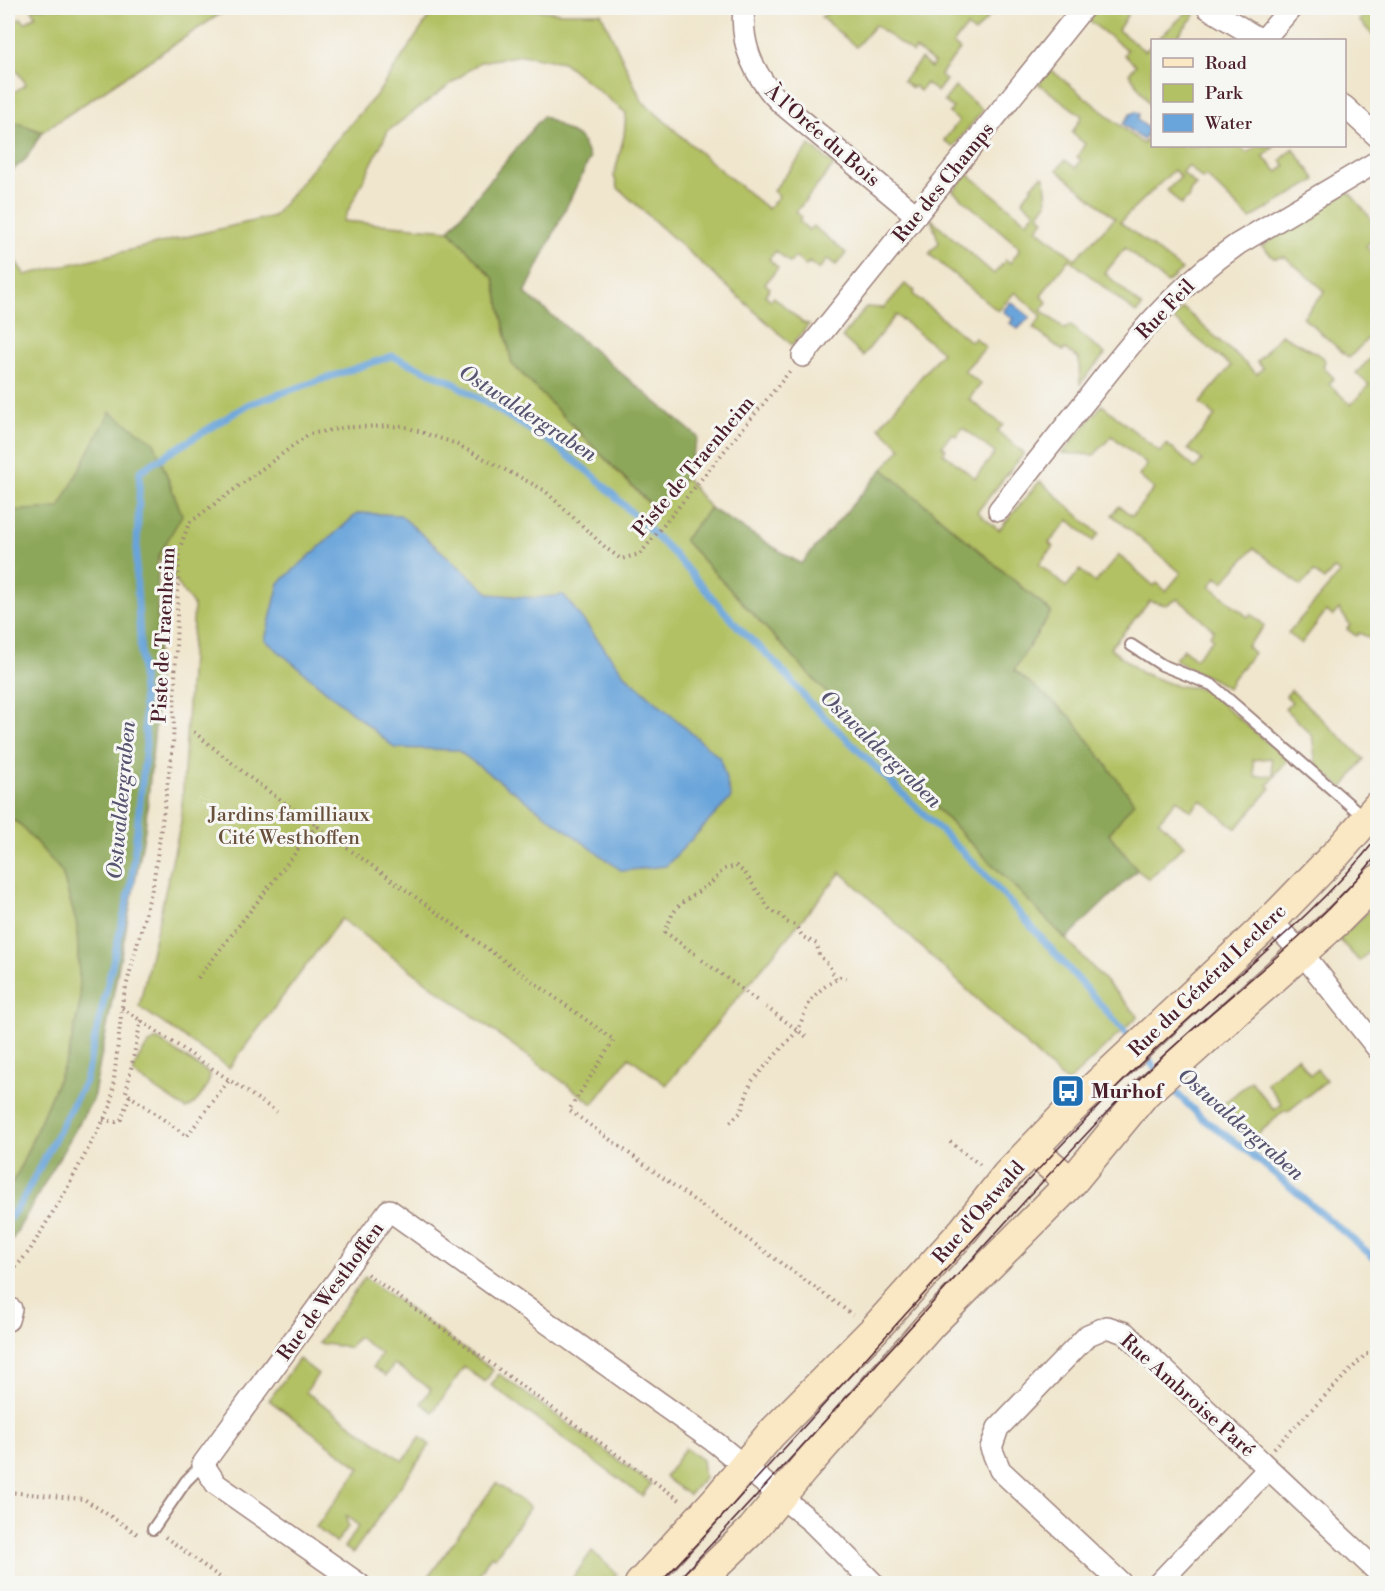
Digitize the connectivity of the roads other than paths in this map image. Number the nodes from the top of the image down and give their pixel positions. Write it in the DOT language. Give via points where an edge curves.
graph roads {
  1 [pos="744,8"];
  2 [pos="1083,8"];
  3 [pos="1208,8"];
  4 [pos="1291,8"];
  5 [pos="1260,39"];
  6 [pos="1263,39"];
  7 [pos="1346,108"];
  8 [pos="1377,137"];
  9 [pos="1377,160"];
  10 [pos="916,215"];
  11 [pos="802,356"];
  12 [pos="999,510"];
  13 [pos="1131,645"];
  14 [pos="1372,813"];
  15 [pos="1377,880"];
  16 [pos="1271,921"];
  17 [pos="1302,953"];
  18 [pos="1377,1050"];
  19 [pos="1032,1149"];
  20 [pos="1071,1183"];
  21 [pos="202,1464"];
  22 [pos="1265,1465"];
  23 [pos="760,1480"];
  24 [pos="153,1528"];
  25 [pos="1377,1572"];
  26 [pos="358,1584"];
  27 [pos="640,1584"];
  28 [pos="696,1584"];
  29 [pos="874,1584"];
  30 [pos="1122,1584"];
  31 [pos="1158,1584"];
  1 -- 10 [label="street, À l'Orée du Bois" via="748,55 765,87"];
  2 -- 10 [label="street, Rue des Champs"];
  3 -- 5 [label="street"];
  4 -- 6 [label="street"];
  7 -- 8 [label="street"];
  9 -- 12 [label="street, Rue Feil" via="1238,244 1184,287 1126,349"];
  10 -- 11 [label="street, Rue des Champs"];
  13 -- 14 [label="lane" via="1162,665 1212,685"];
  14 -- 16 [label="main road, Rue du Général Leclerc"];
  15 -- 17 [label="main road, Rue du Général Leclerc"];
  16 -- 17 [label="street"];
  16 -- 19 [label="main road, Rue du Général Leclerc"];
  17 -- 18 [label="street"];
  17 -- 20 [label="main road, Rue du Général Leclerc" via="1145,1093"];
  19 -- 20 [label="main road, Rue d'Ostwald"];
  19 -- 23 [label="main road, Rue d'Ostwald" via="873,1330 770,1435"];
  20 -- 23 [label="main road, Rue d'Ostwald" via="931,1324"];
  21 -- 23 [label="street, Rue de Westhoffen" via="389,1210 700,1431"];
  21 -- 24 [label="lane"];
  21 -- 26 [label="street" via="216,1484"];
  22 -- 25 [label="street, Rue Ambroise Paré"];
  22 -- 30 [label="street, Rue Ambroise Paré" via="1125,1333 1107,1327 1088,1335 998,1428 991,1448 1000,1470"];
  22 -- 31 [label="street, Rue Ambroise Paré"];
  23 -- 27 [label="main road, Rue d'Ostwald" via="701,1516"];
  23 -- 28 [label="main road, Rue d'Ostwald" via="752,1530"];
  23 -- 29 [label="street" via="813,1523"];
}
